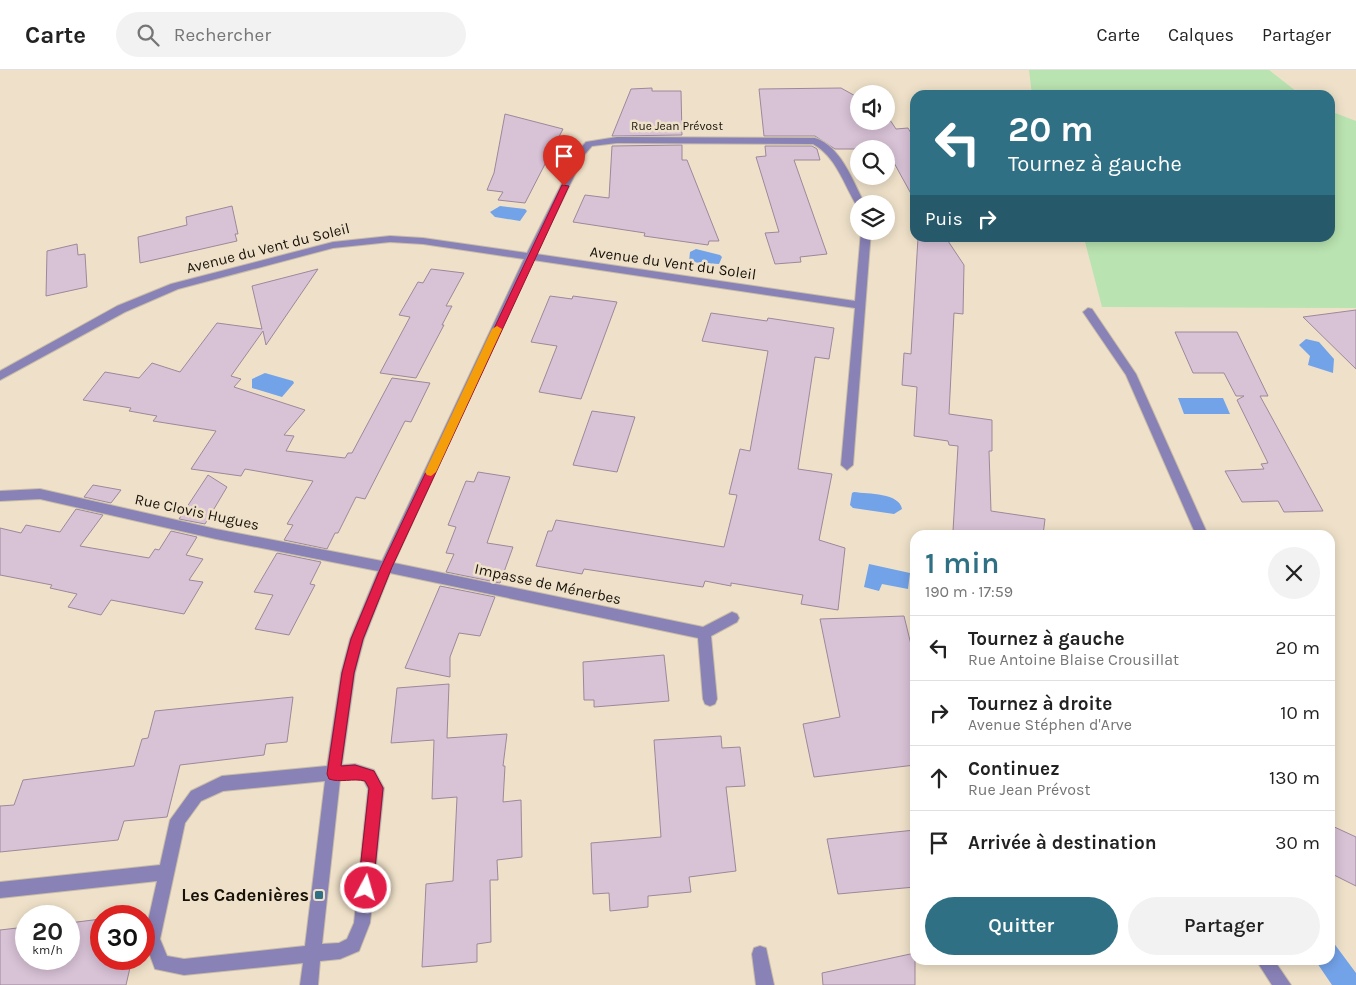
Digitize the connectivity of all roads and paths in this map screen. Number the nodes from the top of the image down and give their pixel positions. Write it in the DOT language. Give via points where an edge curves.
graph roads {
  1 [pos="855,195"];
  2 [pos="865,240"];
  3 [pos="530,258"];
  4 [pos="860,305"];
  5 [pos="1088,312"];
  6 [pos="0,376"];
  7 [pos="847,465"];
  8 [pos="0,496"];
  9 [pos="1200,530"];
  10 [pos="386,567"];
  11 [pos="732,618"];
  12 [pos="704,633"];
  13 [pos="710,699"];
  14 [pos="334,774"];
  15 [pos="166,872"];
  16 [pos="0,890"];
  17 [pos="313,954"];
  18 [pos="760,954"];
  19 [pos="1268,965"];
  20 [pos="309,985"];
  21 [pos="764,985"];
  22 [pos="1282,985"];
  1 -- 3 [label="street, Rue Jean Prévost" via="828,149 814,141 601,141 589,144 581,153"];
  2 -- 4 [label="street"];
  3 -- 4 [label="street, Avenue du Vent du Soleil"];
  3 -- 6 [label="street, Avenue du Vent du Soleil" via="390,238 333,245 175,286 143,299"];
  3 -- 10 [label="street, Rue Jean Prévost"];
  4 -- 7 [label="street"];
  5 -- 9 [label="street" via="1131,374"];
  8 -- 10 [label="street, Rue Clovis Hugues" via="40,494 216,534"];
  10 -- 12 [label="street, Impasse de Ménerbes"];
  10 -- 14 [label="street, Rue Jean Prévost" via="357,639 348,673"];
  11 -- 12 [label="street"];
  12 -- 13 [label="street"];
  14 -- 15 [label="street" via="222,784 196,796 178,820"];
  14 -- 17 [label="street, Rue Jean Prévost"];
  14 -- 17 [label="street" via="355,772 369,775 376,788 362,923 353,945 340,951"];
  15 -- 16 [label="street"];
  15 -- 17 [label="street" via="152,938 161,963 184,967"];
  17 -- 20 [label="street, Rue Jean Prévost"];
  18 -- 21 [label="street"];
  19 -- 22 [label="street"];
}
